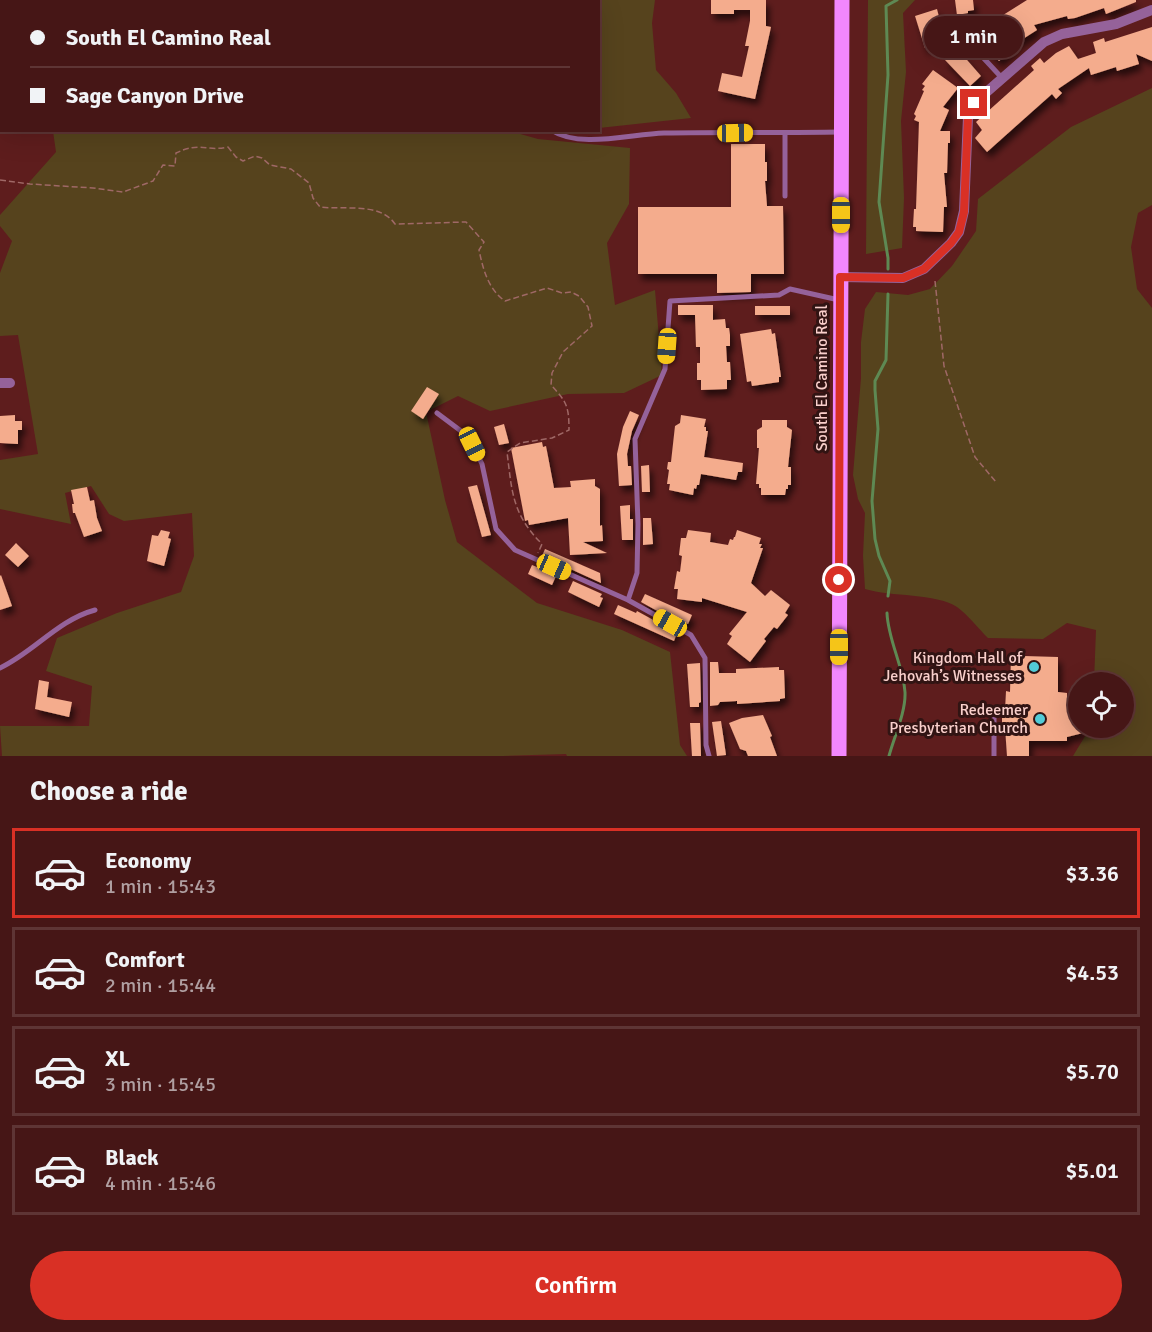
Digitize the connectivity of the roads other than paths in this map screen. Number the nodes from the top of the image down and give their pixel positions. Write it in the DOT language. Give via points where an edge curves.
graph roads {
  1 [pos="842,0"];
  2 [pos="1152,10"];
  3 [pos="940,35"];
  4 [pos="1002,78"];
  5 [pos="553,132"];
  6 [pos="785,132"];
  7 [pos="842,132"];
  8 [pos="785,196"];
  9 [pos="840,277"];
  10 [pos="840,300"];
  11 [pos="437,413"];
  12 [pos="628,600"];
  13 [pos="95,610"];
  14 [pos="0,668"];
  15 [pos="994,708"];
  16 [pos="709,756"];
  17 [pos="838,756"];
  18 [pos="994,756"];
  1 -- 7 [label="main road, South El Camino Real"];
  2 -- 4 [label="street" via="1116,24 1062,34 1044,42"];
  3 -- 4 [label="lane" via="957,33 964,37"];
  4 -- 9 [label="street" via="974,103 968,117 964,212 959,232 951,243 924,269 903,278"];
  5 -- 6 [label="lane" via="574,139 662,133"];
  6 -- 7 [label="lane"];
  6 -- 8 [label="lane"];
  7 -- 9 [label="main road, South El Camino Real"];
  9 -- 10 [label="main road, South El Camino Real"];
  10 -- 12 [label="lane" via="790,289 779,295 670,301 665,369 635,439 637,573"];
  10 -- 17 [label="main road, South El Camino Real"];
  11 -- 12 [label="lane" via="472,444 482,464 496,529 515,550"];
  12 -- 16 [label="lane" via="691,635 705,658"];
  13 -- 14 [label="lane" via="56,629 18,660"];
  15 -- 18 [label="lane"];
}
